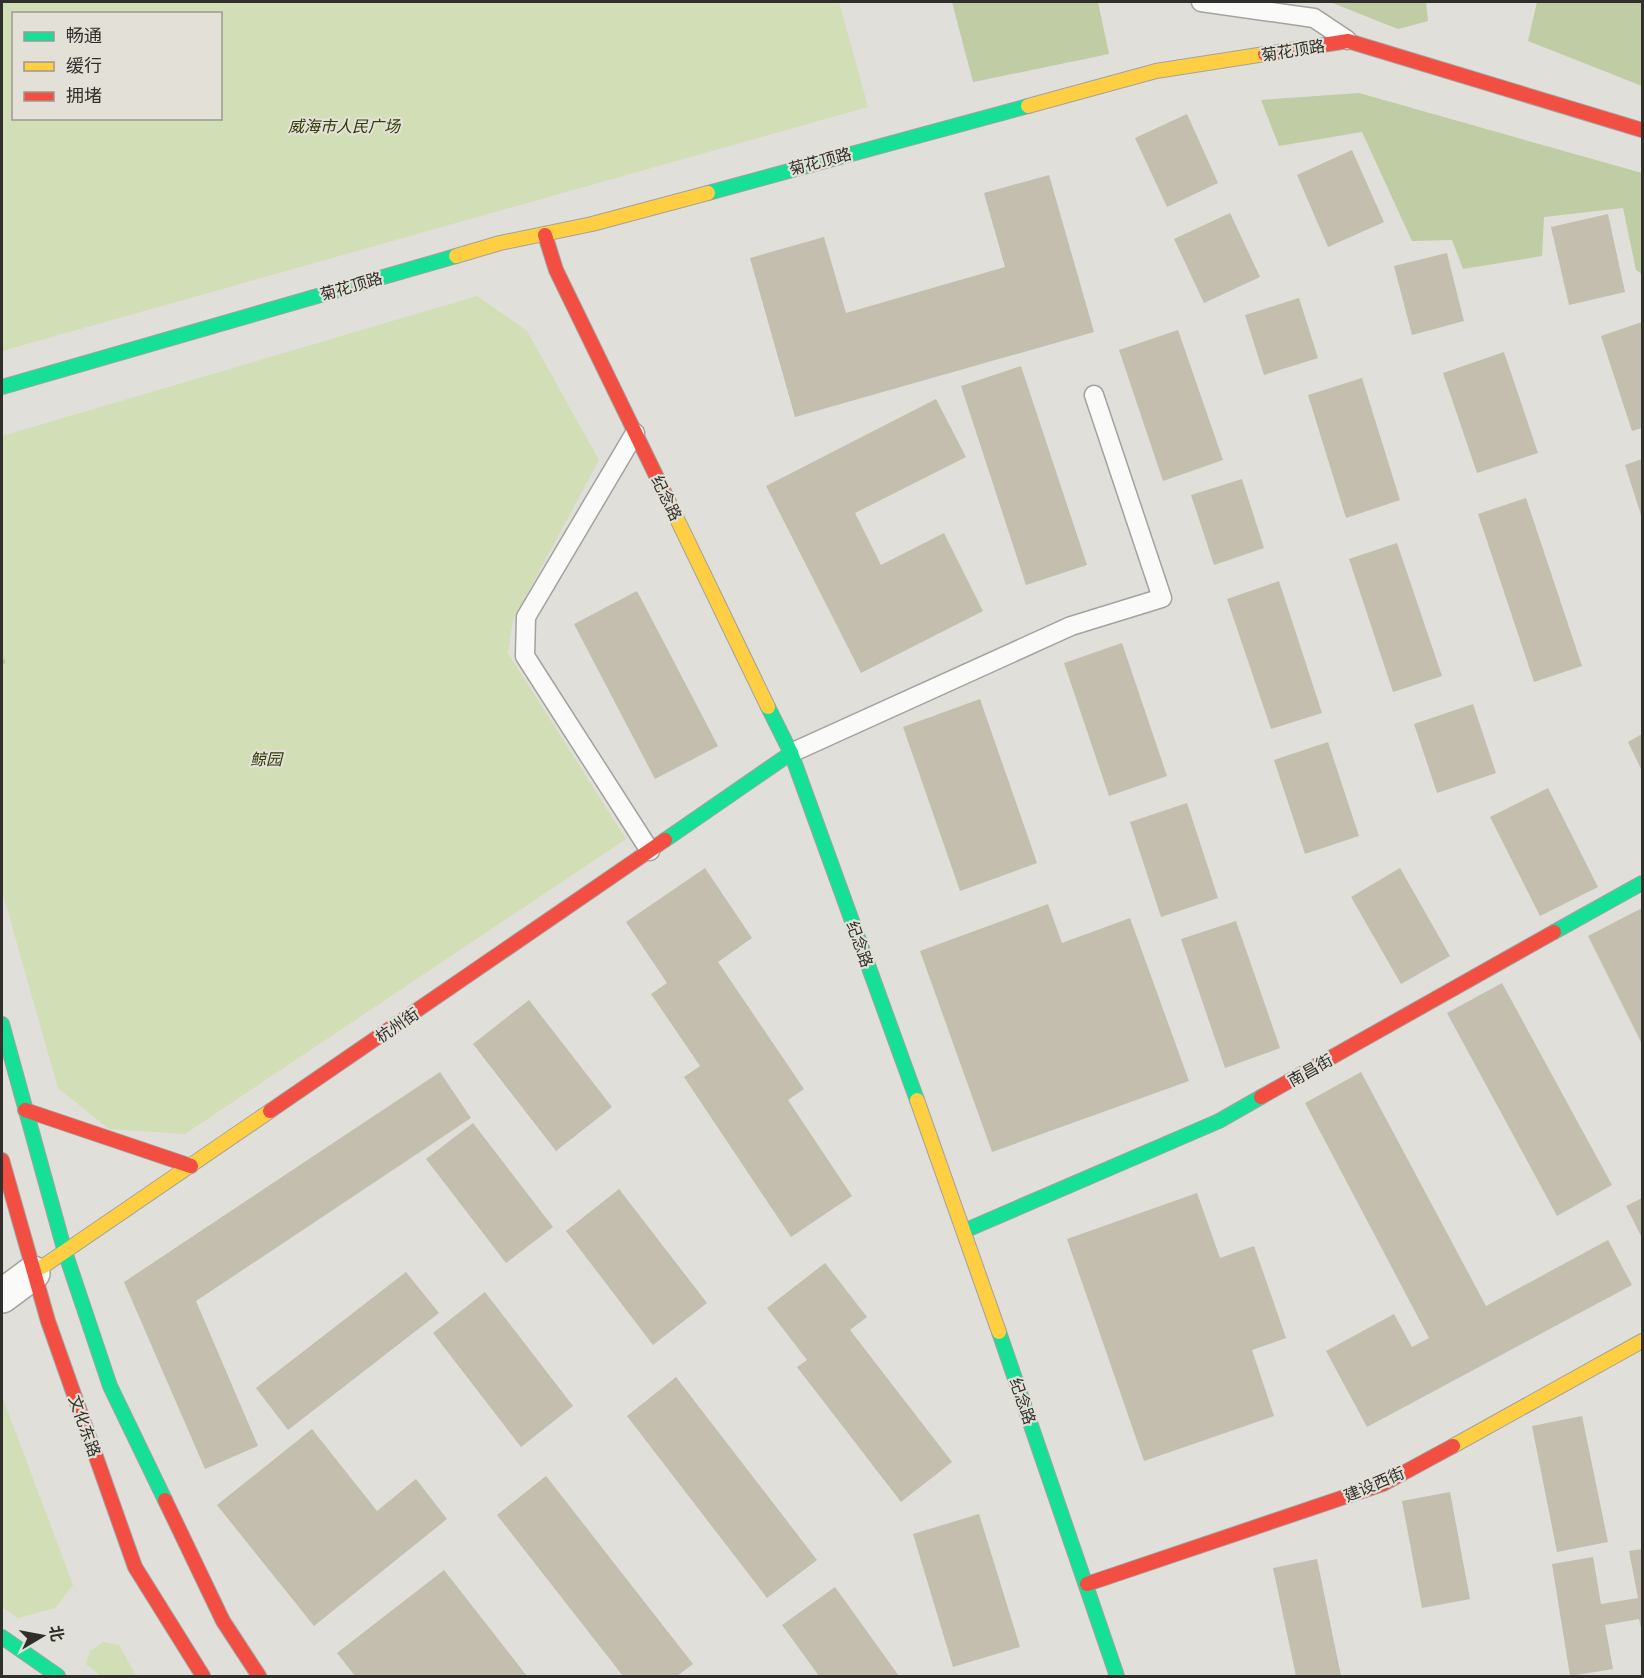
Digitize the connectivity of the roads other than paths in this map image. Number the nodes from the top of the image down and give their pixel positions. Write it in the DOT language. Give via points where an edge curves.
graph roads {
  1 [pos="1201,2"];
  2 [pos="1348,41"];
  3 [pos="1642,130"];
  4 [pos="545,235"];
  5 [pos="2,387"];
  6 [pos="1094,395"];
  7 [pos="635,433"];
  8 [pos="791,753"];
  9 [pos="650,851"];
  10 [pos="1642,883"];
  11 [pos="2,1023"];
  12 [pos="26,1110"];
  13 [pos="2,1160"];
  14 [pos="191,1166"];
  15 [pos="964,1231"];
  16 [pos="65,1252"];
  17 [pos="33,1273"];
  18 [pos="2,1296"];
  19 [pos="1642,1341"];
  20 [pos="1087,1584"];
  21 [pos="2,1637"];
  22 [pos="58,1677"];
  23 [pos="203,1677"];
  24 [pos="259,1677"];
  25 [pos="1117,1677"];
  1 -- 2 [label="lane" via="1314,18"];
  2 -- 3 [label="street, 菊花顶路"];
  2 -- 4 [label="street, 菊花顶路" via="1156,72"];
  4 -- 5 [label="street, 菊花顶路" via="500,243"];
  4 -- 7 [label="street, 纪念路" via="556,270"];
  6 -- 8 [label="lane" via="1162,598 1071,626"];
  7 -- 8 [label="street, 纪念路"];
  7 -- 9 [label="lane" via="526,617 525,656"];
  8 -- 9 [label="street, 杭州街"];
  8 -- 15 [label="street, 纪念路"];
  9 -- 14 [label="street, 杭州街"];
  10 -- 15 [label="street, 南昌街" via="1219,1121"];
  11 -- 12 [label="street"];
  12 -- 14 [label="street"];
  12 -- 16 [label="street"];
  13 -- 17 [label="street, 文化东路"];
  14 -- 16 [label="street, 杭州街"];
  15 -- 20 [label="street, 纪念路"];
  16 -- 17 [label="street, 杭州街"];
  16 -- 24 [label="street" via="110,1386 223,1621"];
  17 -- 18 [label="street, 杭州街"];
  17 -- 23 [label="street, 文化东路" via="135,1567"];
  19 -- 20 [label="street, 建设西街" via="1383,1484"];
  20 -- 25 [label="street, 纪念路"];
  21 -- 22 [label="street"];
}
